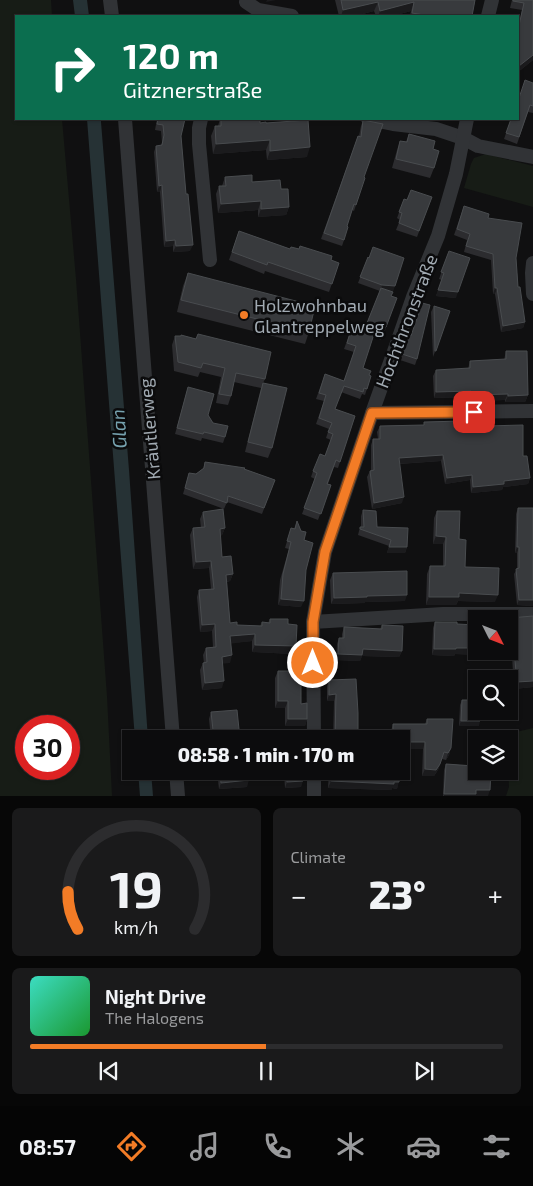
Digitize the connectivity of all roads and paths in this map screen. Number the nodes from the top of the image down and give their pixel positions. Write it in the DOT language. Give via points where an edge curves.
graph roads {
  1 [pos="110,0"];
  2 [pos="492,0"];
  3 [pos="246,2"];
  4 [pos="112,15"];
  5 [pos="286,15"];
  6 [pos="488,15"];
  7 [pos="125,120"];
  8 [pos="201,120"];
  9 [pos="374,120"];
  10 [pos="467,120"];
  11 [pos="463,138"];
  12 [pos="533,157"];
  13 [pos="210,260"];
  14 [pos="533,263"];
  15 [pos="533,294"];
  16 [pos="533,411"];
  17 [pos="372,413"];
  18 [pos="533,614"];
  19 [pos="313,622"];
  20 [pos="172,730"];
  21 [pos="314,730"];
  22 [pos="177,780"];
  23 [pos="314,780"];
  24 [pos="178,796"];
  25 [pos="314,796"];
  1 -- 4 [label="street"];
  2 -- 6 [label="street"];
  3 -- 5 [label="street" via="258,10"];
  7 -- 20 [label="street, Kräutlerweg"];
  8 -- 13 [label="street" via="199,144"];
  9 -- 11 [label="street"];
  10 -- 11 [label="street, Hochthronstraße"];
  11 -- 12 [label="street" via="478,146"];
  11 -- 17 [label="street, Hochthronstraße" via="438,236"];
  14 -- 15 [label="street"];
  16 -- 17 [label="street"];
  17 -- 19 [label="street, Hochthronstraße" via="325,552"];
  18 -- 19 [label="street" via="443,614"];
  19 -- 21 [label="street, Hochthronstraße"];
  22 -- 24 [label="street"];
  23 -- 25 [label="street"];
}
